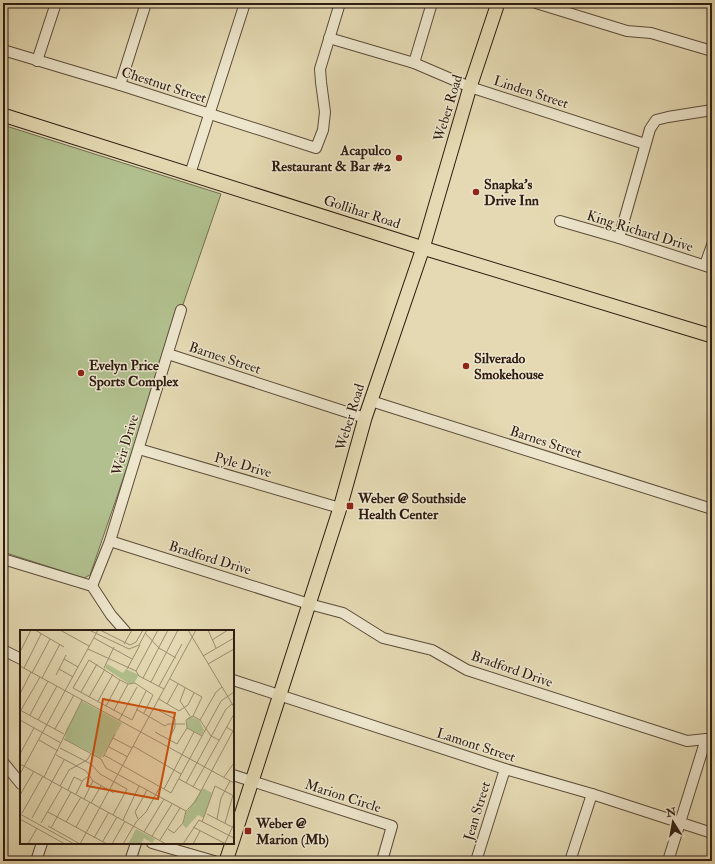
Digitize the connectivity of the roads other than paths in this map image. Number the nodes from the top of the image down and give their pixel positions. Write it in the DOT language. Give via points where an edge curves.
graph roads {
  1 [pos="56,3"];
  2 [pos="146,3"];
  3 [pos="246,3"];
  4 [pos="340,3"];
  5 [pos="432,3"];
  6 [pos="498,3"];
  7 [pos="536,3"];
  8 [pos="329,38"];
  9 [pos="3,50"];
  10 [pos="712,51"];
  11 [pos="37,61"];
  12 [pos="414,63"];
  13 [pos="120,85"];
  14 [pos="470,87"];
  15 [pos="712,110"];
  16 [pos="210,114"];
  17 [pos="3,115"];
  18 [pos="645,144"];
  19 [pos="190,174"];
  20 [pos="560,221"];
  21 [pos="619,238"];
  22 [pos="712,245"];
  23 [pos="423,248"];
  24 [pos="709,266"];
  25 [pos="181,310"];
  26 [pos="712,336"];
  27 [pos="168,354"];
  28 [pos="371,401"];
  29 [pos="365,418"];
  30 [pos="139,449"];
  31 [pos="340,508"];
  32 [pos="712,509"];
  33 [pos="110,541"];
  34 [pos="3,559"];
  35 [pos="92,586"];
  36 [pos="309,604"];
  37 [pos="124,630"];
  38 [pos="3,650"];
  39 [pos="20,658"];
  40 [pos="234,680"];
  41 [pos="279,696"];
  42 [pos="709,739"];
  43 [pos="4,764"];
  44 [pos="505,769"];
  45 [pos="234,775"];
  46 [pos="252,782"];
  47 [pos="20,783"];
  48 [pos="592,794"];
  49 [pos="680,824"];
  50 [pos="712,833"];
  51 [pos="234,837"];
  52 [pos="42,844"];
  53 [pos="136,844"];
  54 [pos="155,844"];
  55 [pos="232,844"];
  56 [pos="36,861"];
  57 [pos="130,861"];
  58 [pos="214,861"];
  59 [pos="226,861"];
  60 [pos="382,861"];
  61 [pos="476,861"];
  62 [pos="570,861"];
  63 [pos="668,861"];
  1 -- 11 [label="street"];
  2 -- 13 [label="street"];
  3 -- 16 [label="street"];
  4 -- 8 [label="street"];
  5 -- 12 [label="street"];
  6 -- 14 [label="main road, Weber Road"];
  7 -- 10 [label="street" via="627,31 651,33"];
  8 -- 12 [label="street, Linden Street"];
  8 -- 16 [label="street, Chestnut Street" via="320,69 325,112 323,130 316,148"];
  9 -- 11 [label="street, Chestnut Street"];
  11 -- 13 [label="street, Chestnut Street"];
  12 -- 14 [label="street, Linden Street"];
  13 -- 16 [label="street, Chestnut Street"];
  14 -- 18 [label="street, Linden Street"];
  14 -- 23 [label="main road, Weber Road"];
  15 -- 18 [label="street" via="656,120"];
  16 -- 19 [label="street"];
  17 -- 19 [label="main road, Gollihar Road"];
  18 -- 21 [label="street"];
  19 -- 23 [label="main road, Gollihar Road"];
  20 -- 21 [label="street, King Richard Drive"];
  21 -- 24 [label="street, King Richard Drive"];
  22 -- 24 [label="street"];
  23 -- 26 [label="main road, Gollihar Road"];
  23 -- 28 [label="main road, Weber Road"];
  25 -- 27 [label="street, Weir Drive"];
  27 -- 29 [label="street, Barnes Street"];
  27 -- 30 [label="street, Weir Drive"];
  28 -- 29 [label="main road, Weber Road"];
  28 -- 32 [label="street, Barnes Street"];
  29 -- 31 [label="main road, Weber Road"];
  30 -- 31 [label="street, Pyle Drive"];
  30 -- 33 [label="street, Weir Drive"];
  31 -- 36 [label="main road, Weber Road"];
  33 -- 35 [label="street, Weir Drive"];
  33 -- 36 [label="street, Bradford Drive"];
  34 -- 35 [label="street"];
  35 -- 37 [label="street" via="111,616"];
  36 -- 41 [label="main road, Weber Road"];
  36 -- 42 [label="street, Bradford Drive" via="343,613 383,638 432,650 467,670 687,741"];
  38 -- 39 [label="street"];
  40 -- 41 [label="street, Lamont Street"];
  41 -- 44 [label="street, Lamont Street"];
  41 -- 46 [label="main road, Weber Road"];
  42 -- 49 [label="street"];
  43 -- 47 [label="street"];
  44 -- 48 [label="street, Lamont Street"];
  44 -- 61 [label="street, Jean Street"];
  45 -- 46 [label="street"];
  46 -- 51 [label="main road, Weber Road"];
  46 -- 60 [label="street, Marion Circle" via="392,826"];
  48 -- 49 [label="street, Lamont Street"];
  48 -- 62 [label="street"];
  49 -- 50 [label="street, Lamont Street"];
  49 -- 63 [label="street"];
  52 -- 56 [label="street"];
  53 -- 57 [label="street"];
  54 -- 58 [label="street"];
  55 -- 59 [label="main road"];
}
